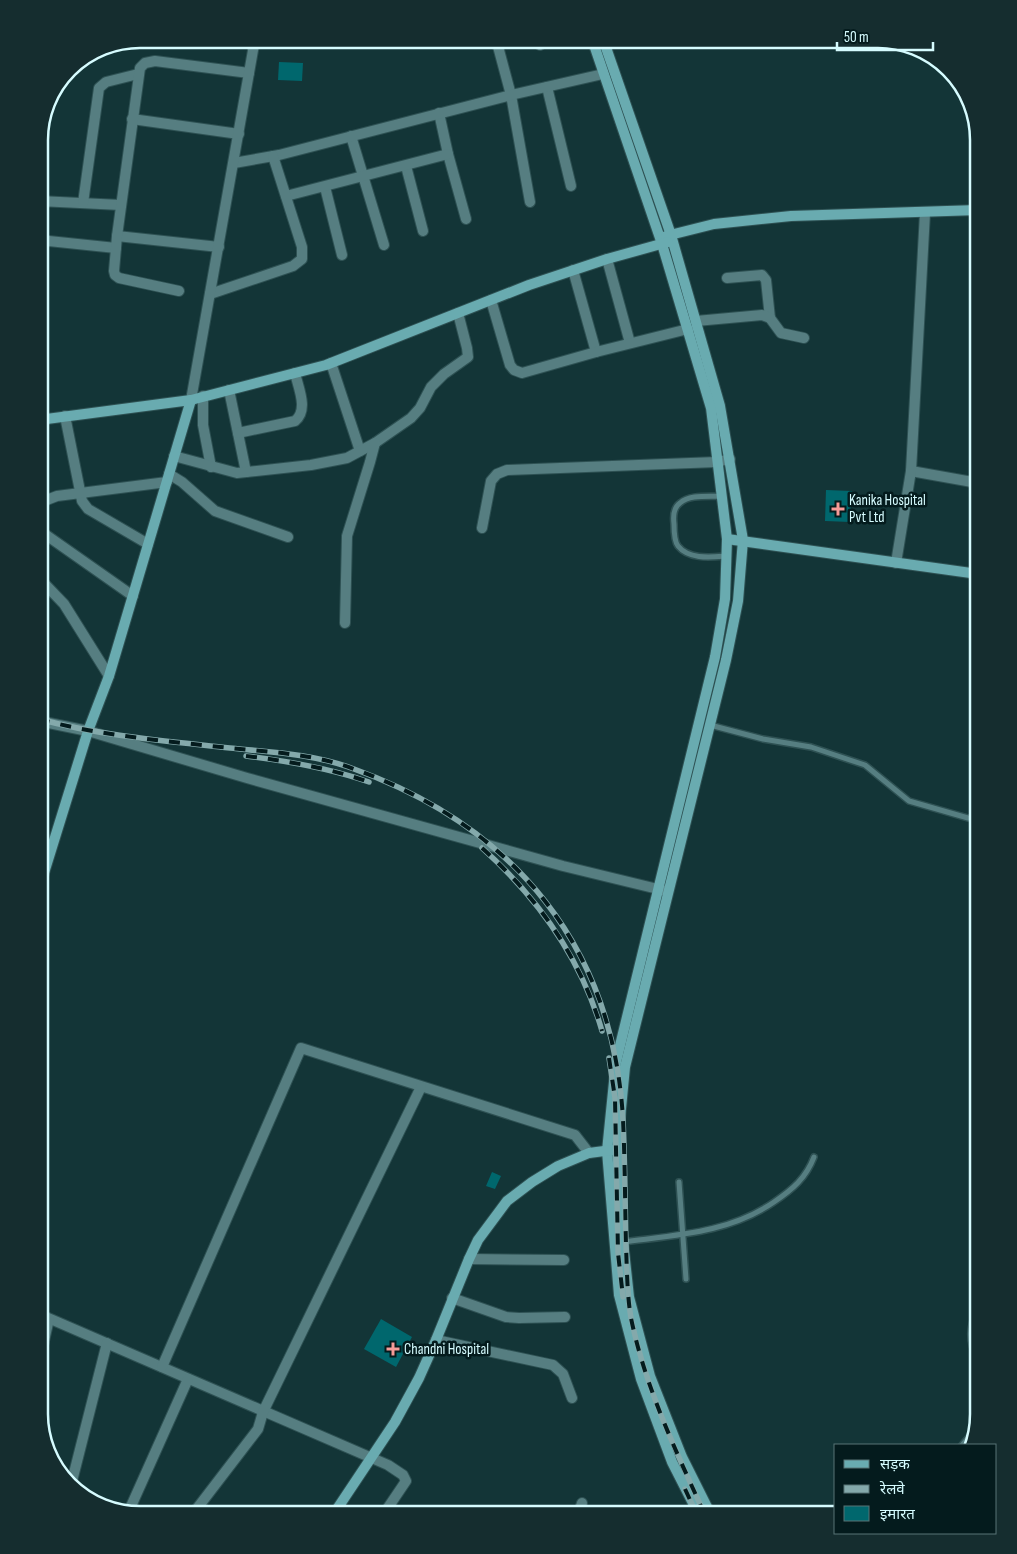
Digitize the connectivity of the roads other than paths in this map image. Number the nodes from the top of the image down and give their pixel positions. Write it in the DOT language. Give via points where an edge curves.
graph roads {
  1 [pos="254,48"];
  2 [pos="498,48"];
  3 [pos="595,48"];
  4 [pos="606,48"];
  5 [pos="138,74"];
  6 [pos="249,74"];
  7 [pos="603,74"];
  8 [pos="547,87"];
  9 [pos="510,95"];
  10 [pos="439,114"];
  11 [pos="132,119"];
  12 [pos="239,134"];
  13 [pos="351,136"];
  14 [pos="448,154"];
  15 [pos="273,156"];
  16 [pos="234,163"];
  17 [pos="406,166"];
  18 [pos="364,177"];
  19 [pos="325,186"];
  20 [pos="571,186"];
  21 [pos="286,196"];
  22 [pos="48,202"];
  23 [pos="530,202"];
  24 [pos="83,204"];
  25 [pos="121,205"];
  26 [pos="970,210"];
  27 [pos="925,213"];
  28 [pos="466,219"];
  29 [pos="423,232"];
  30 [pos="117,236"];
  31 [pos="672,238"];
  32 [pos="48,241"];
  33 [pos="661,241"];
  34 [pos="384,245"];
  35 [pos="219,247"];
  36 [pos="116,248"];
  37 [pos="342,255"];
  38 [pos="607,259"];
  39 [pos="573,270"];
  40 [pos="727,278"];
  41 [pos="179,291"];
  42 [pos="210,294"];
  43 [pos="491,300"];
  44 [pos="458,313"];
  45 [pos="770,318"];
  46 [pos="696,321"];
  47 [pos="688,329"];
  48 [pos="804,338"];
  49 [pos="630,343"];
  50 [pos="596,352"];
  51 [pos="331,363"];
  52 [pos="296,373"];
  53 [pos="229,390"];
  54 [pos="203,396"];
  55 [pos="191,400"];
  56 [pos="65,416"];
  57 [pos="48,419"];
  58 [pos="238,433"];
  59 [pos="375,443"];
  60 [pos="360,451"];
  61 [pos="174,456"];
  62 [pos="730,459"];
  63 [pos="717,462"];
  64 [pos="210,466"];
  65 [pos="911,470"];
  66 [pos="246,472"];
  67 [pos="168,478"];
  68 [pos="970,481"];
  69 [pos="80,493"];
  70 [pos="722,496"];
  71 [pos="48,500"];
  72 [pos="482,528"];
  73 [pos="48,536"];
  74 [pos="288,537"];
  75 [pos="727,539"];
  76 [pos="743,540"];
  77 [pos="148,544"];
  78 [pos="727,556"];
  79 [pos="896,563"];
  80 [pos="970,573"];
  81 [pos="48,587"];
  82 [pos="133,596"];
  83 [pos="345,623"];
  84 [pos="109,676"];
  85 [pos="48,723"];
  86 [pos="710,726"];
  87 [pos="88,731"];
  88 [pos="694,745"];
  89 [pos="704,748"];
  90 [pos="970,818"];
  91 [pos="48,860"];
  92 [pos="658,889"];
  93 [pos="669,892"];
  94 [pos="421,1087"];
  95 [pos="612,1150"];
  96 [pos="589,1153"];
  97 [pos="814,1157"];
  98 [pos="679,1182"];
  99 [pos="682,1236"];
  100 [pos="623,1242"];
  101 [pos="468,1259"];
  102 [pos="564,1260"];
  103 [pos="686,1279"];
  104 [pos="452,1298"];
  105 [pos="565,1317"];
  106 [pos="49,1318"];
  107 [pos="48,1322"];
  108 [pos="436,1340"];
  109 [pos="107,1343"];
  110 [pos="162,1367"];
  111 [pos="188,1379"];
  112 [pos="572,1398"];
  113 [pos="263,1412"];
  114 [pos="372,1457"];
  115 [pos="73,1477"];
  116 [pos="582,1503"];
  117 [pos="131,1506"];
  118 [pos="199,1506"];
  119 [pos="339,1506"];
  120 [pos="390,1506"];
  121 [pos="581,1506"];
  122 [pos="694,1506"];
  123 [pos="706,1506"];
  1 -- 6 [label="street"];
  2 -- 9 [label="street"];
  3 -- 7 [label="main road"];
  4 -- 31 [label="main road"];
  5 -- 6 [label="street" via="144,63 155,61"];
  5 -- 11 [label="street"];
  5 -- 24 [label="street" via="106,82 99,88"];
  6 -- 12 [label="street"];
  7 -- 8 [label="street"];
  7 -- 33 [label="main road"];
  8 -- 9 [label="street"];
  8 -- 20 [label="street"];
  9 -- 10 [label="street"];
  9 -- 23 [label="street"];
  10 -- 13 [label="street"];
  10 -- 14 [label="street"];
  11 -- 12 [label="street"];
  11 -- 25 [label="street"];
  12 -- 16 [label="street"];
  13 -- 15 [label="street"];
  13 -- 18 [label="street"];
  14 -- 17 [label="street"];
  14 -- 28 [label="street"];
  15 -- 16 [label="street"];
  15 -- 21 [label="street"];
  16 -- 35 [label="street"];
  17 -- 18 [label="street"];
  17 -- 29 [label="street"];
  18 -- 19 [label="street"];
  18 -- 34 [label="street"];
  19 -- 21 [label="street"];
  19 -- 37 [label="street"];
  21 -- 42 [label="street" via="302,247 302,259 293,266"];
  22 -- 24 [label="street"];
  24 -- 25 [label="street"];
  25 -- 30 [label="street"];
  26 -- 27 [label="main road"];
  27 -- 31 [label="main road" via="791,216 714,224"];
  27 -- 65 [label="street"];
  30 -- 35 [label="street"];
  30 -- 36 [label="street"];
  31 -- 33 [label="main road"];
  31 -- 46 [label="main road"];
  32 -- 36 [label="street"];
  33 -- 38 [label="main road"];
  33 -- 47 [label="main road"];
  35 -- 42 [label="street"];
  36 -- 41 [label="street" via="114,271 119,278"];
  38 -- 39 [label="main road"];
  38 -- 49 [label="street"];
  39 -- 43 [label="main road"];
  39 -- 50 [label="street"];
  40 -- 45 [label="street" via="759,274 765,277"];
  42 -- 55 [label="street"];
  43 -- 44 [label="main road"];
  43 -- 50 [label="street" via="510,365 517,372"];
  44 -- 51 [label="main road"];
  44 -- 59 [label="street" via="468,357 431,387 416,414"];
  45 -- 46 [label="street" via="762,315"];
  45 -- 48 [label="street" via="781,333"];
  46 -- 62 [label="main road" via="720,406"];
  47 -- 49 [label="street"];
  47 -- 63 [label="main road" via="711,408"];
  49 -- 50 [label="street"];
  51 -- 52 [label="main road"];
  51 -- 60 [label="street"];
  52 -- 53 [label="main road"];
  52 -- 58 [label="street" via="303,410 299,418"];
  53 -- 54 [label="main road"];
  53 -- 58 [label="street"];
  54 -- 55 [label="main road"];
  54 -- 64 [label="street" via="203,425"];
  55 -- 56 [label="main road"];
  55 -- 61 [label="main road"];
  56 -- 57 [label="main road"];
  56 -- 69 [label="street"];
  58 -- 66 [label="street"];
  59 -- 60 [label="street"];
  59 -- 83 [label="street" via="347,536"];
  60 -- 66 [label="street" via="332,462"];
  61 -- 64 [label="street"];
  61 -- 67 [label="main road"];
  62 -- 63 [label="street"];
  62 -- 76 [label="main road"];
  63 -- 70 [label="main road"];
  63 -- 72 [label="street" via="507,470 491,481"];
  64 -- 66 [label="street"];
  65 -- 68 [label="street"];
  65 -- 79 [label="street"];
  67 -- 69 [label="street"];
  67 -- 74 [label="street" via="182,482 215,511"];
  67 -- 77 [label="main road"];
  69 -- 71 [label="street"];
  69 -- 77 [label="street" via="88,509"];
  70 -- 75 [label="main road"];
  70 -- 78 [label="lane" via="689,498 680,502 674,512 674,536 685,552 705,558"];
  73 -- 82 [label="street"];
  75 -- 76 [label="main road"];
  75 -- 78 [label="main road"];
  76 -- 79 [label="main road"];
  76 -- 86 [label="main road" via="738,601"];
  77 -- 82 [label="main road"];
  78 -- 88 [label="main road" via="725,599 715,657"];
  79 -- 80 [label="main road"];
  81 -- 84 [label="street" via="64,604"];
  82 -- 84 [label="main road"];
  84 -- 87 [label="main road"];
  85 -- 87 [label="street"];
  86 -- 89 [label="main road"];
  86 -- 90 [label="lane" via="811,747 864,765 909,801"];
  87 -- 91 [label="main road"];
  87 -- 92 [label="street" via="526,856"];
  88 -- 89 [label="main road"];
  88 -- 92 [label="main road"];
  89 -- 93 [label="main road"];
  92 -- 93 [label="street"];
  92 -- 95 [label="main road" via="616,1062"];
  93 -- 95 [label="main road" via="626,1067"];
  94 -- 96 [label="street" via="575,1134"];
  94 -- 110 [label="street" via="301,1048"];
  94 -- 113 [label="street"];
  95 -- 96 [label="main road"];
  95 -- 100 [label="main road"];
  95 -- 122 [label="main road" via="619,1295 641,1379 672,1462"];
  96 -- 101 [label="main road" via="558,1166 507,1201"];
  97 -- 99 [label="lane" via="795,1188 753,1215"];
  98 -- 99 [label="lane"];
  99 -- 100 [label="lane"];
  99 -- 103 [label="lane"];
  100 -- 123 [label="main road" via="629,1296 650,1376 682,1457"];
  101 -- 102 [label="street"];
  101 -- 104 [label="main road"];
  104 -- 105 [label="street" via="506,1317"];
  104 -- 108 [label="main road"];
  106 -- 107 [label="street"];
  106 -- 109 [label="street"];
  108 -- 112 [label="street" via="552,1365 563,1374"];
  108 -- 114 [label="main road" via="395,1422"];
  109 -- 110 [label="street"];
  109 -- 115 [label="street"];
  110 -- 111 [label="street"];
  111 -- 113 [label="street"];
  111 -- 117 [label="street"];
  113 -- 114 [label="street"];
  113 -- 118 [label="street" via="258,1429"];
  114 -- 119 [label="main road"];
  114 -- 120 [label="street" via="406,1478 406,1484"];
  116 -- 121 [label="street"];
}
